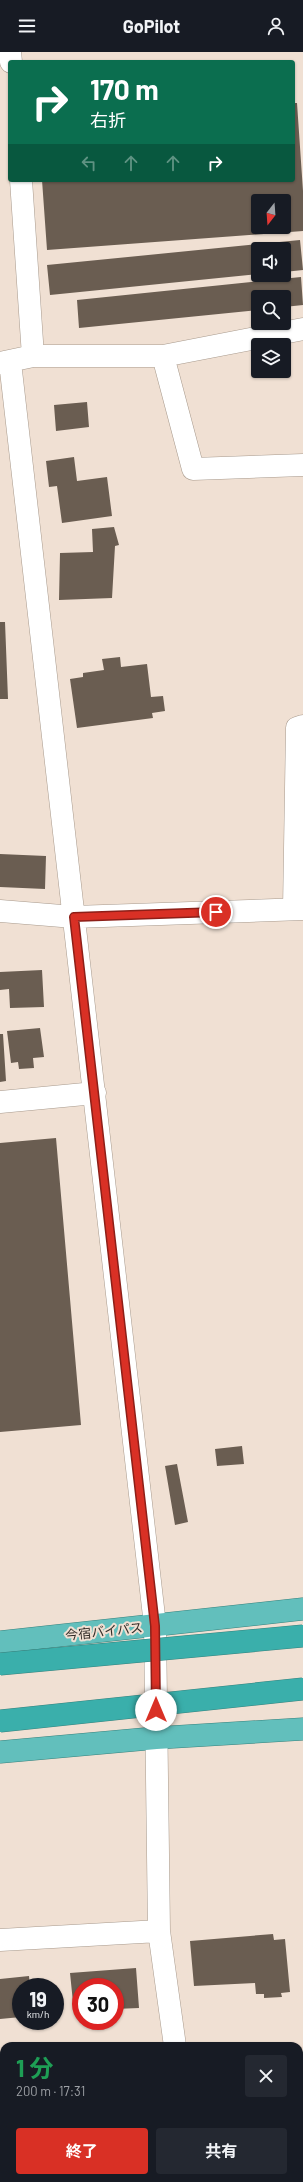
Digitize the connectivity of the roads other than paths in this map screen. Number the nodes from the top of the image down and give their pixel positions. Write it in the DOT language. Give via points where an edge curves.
graph roads {
  1 [pos="21,182"];
  2 [pos="303,329"];
  3 [pos="33,356"];
  4 [pos="164,356"];
  5 [pos="5,363"];
  6 [pos="303,465"];
  7 [pos="303,726"];
  8 [pos="299,909"];
  9 [pos="0,911"];
  10 [pos="74,917"];
  11 [pos="95,1093"];
  12 [pos="0,1102"];
  13 [pos="303,1609"];
  14 [pos="155,1626"];
  15 [pos="303,1636"];
  16 [pos="0,1642"];
  17 [pos="0,1664"];
  18 [pos="303,1689"];
  19 [pos="0,1721"];
  20 [pos="303,1729"];
  21 [pos="156,1738"];
  22 [pos="0,1752"];
  23 [pos="159,1931"];
  24 [pos="0,1940"];
  25 [pos="174,2042"];
  1 -- 3 [label="street"];
  2 -- 4 [label="street"];
  3 -- 4 [label="street"];
  3 -- 5 [label="street"];
  4 -- 6 [label="street" via="193,469"];
  5 -- 10 [label="street"];
  7 -- 8 [label="street" via="297,728"];
  8 -- 10 [label="street"];
  9 -- 10 [label="street"];
  10 -- 11 [label="street"];
  11 -- 12 [label="street"];
  11 -- 14 [label="street"];
  13 -- 14 [label="highway, 今宿バイパス"];
  14 -- 16 [label="highway, 今宿バイパス"];
  14 -- 21 [label="street"];
  15 -- 17 [label="highway, bridge"];
  18 -- 19 [label="highway, bridge"];
  20 -- 21 [label="highway"];
  21 -- 22 [label="highway"];
  21 -- 23 [label="street"];
  23 -- 24 [label="street"];
  23 -- 25 [label="street"];
}
